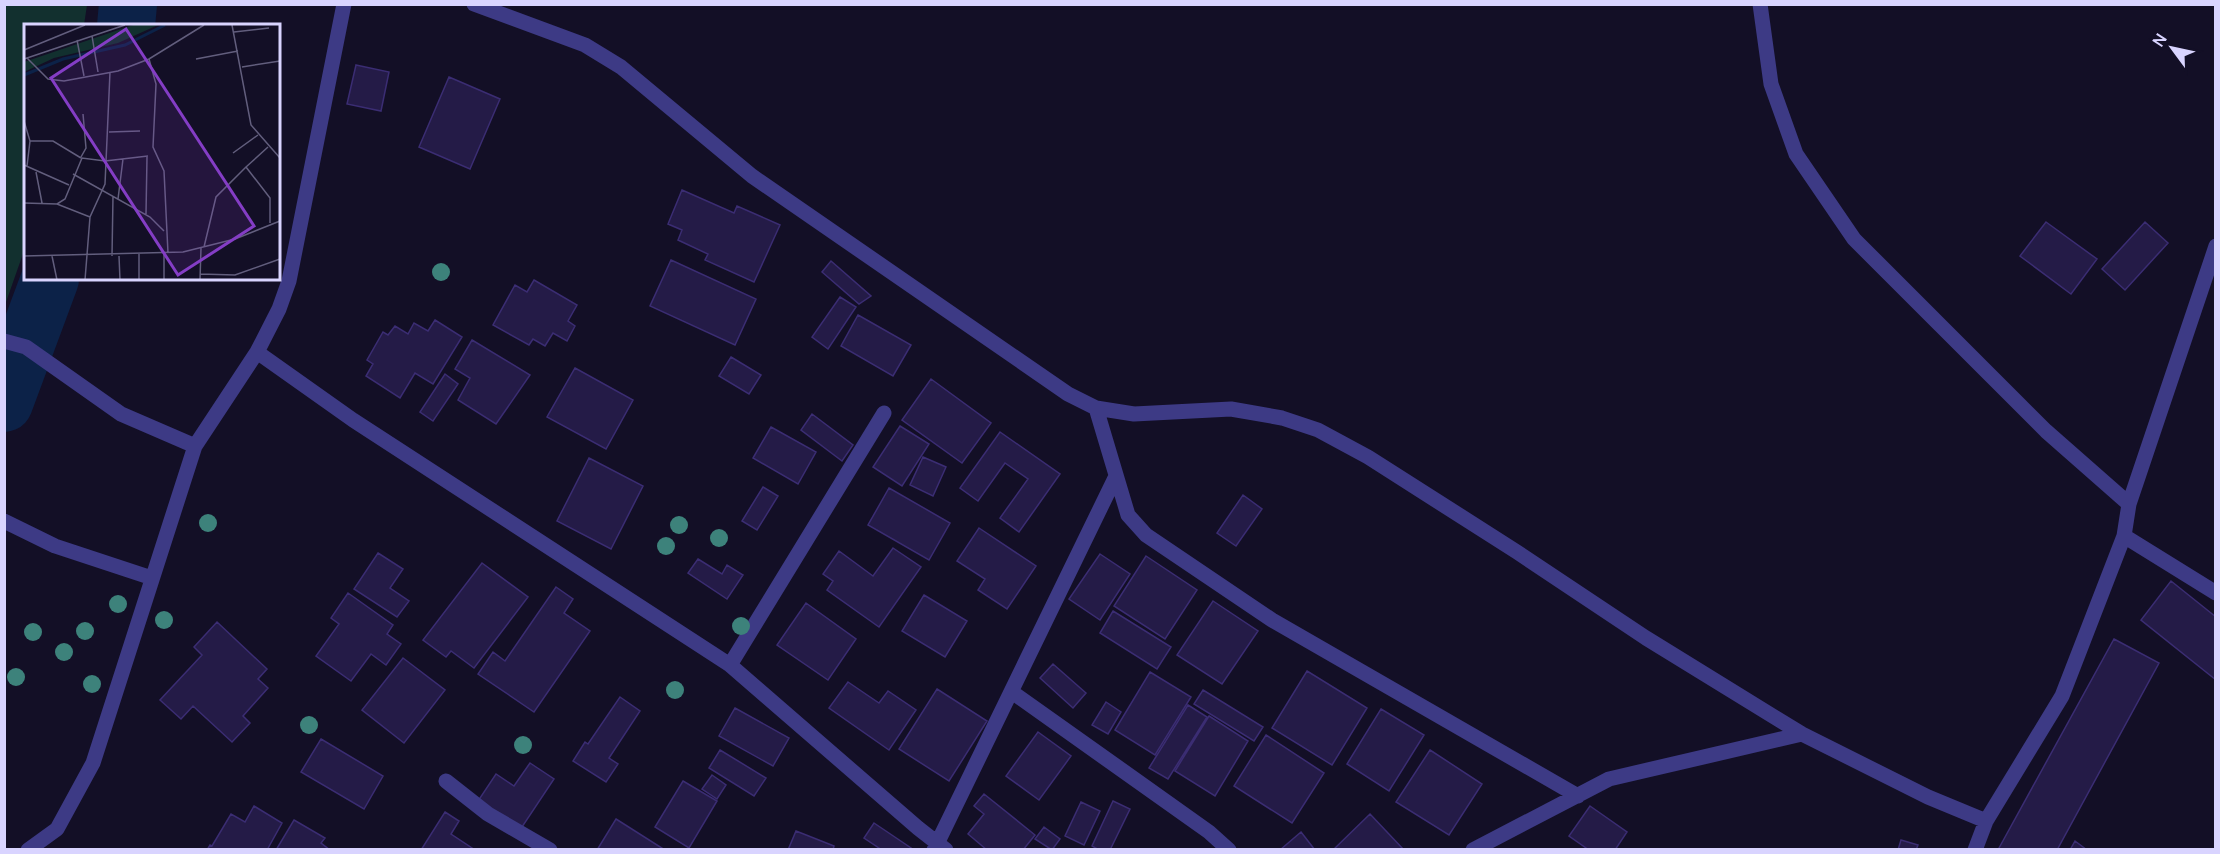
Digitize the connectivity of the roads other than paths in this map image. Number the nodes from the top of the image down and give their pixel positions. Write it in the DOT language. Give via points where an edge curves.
graph roads {
  1 [pos="344,4"];
  2 [pos="474,4"];
  3 [pos="1760,4"];
  4 [pos="2216,246"];
  5 [pos="4,341"];
  6 [pos="257,352"];
  7 [pos="1096,408"];
  8 [pos="884,413"];
  9 [pos="195,446"];
  10 [pos="1116,476"];
  11 [pos="2129,504"];
  12 [pos="4,521"];
  13 [pos="2124,536"];
  14 [pos="152,578"];
  15 [pos="2216,593"];
  16 [pos="730,665"];
  17 [pos="1011,692"];
  18 [pos="1802,734"];
  19 [pos="446,781"];
  20 [pos="1578,796"];
  21 [pos="1986,821"];
  22 [pos="939,848"];
  23 [pos="28,849"];
  24 [pos="550,849"];
  25 [pos="1229,849"];
  26 [pos="1473,849"];
  27 [pos="1975,849"];
  1 -- 6 [label="street" via="289,281"];
  2 -- 7 [label="street" via="585,45 621,67 752,176 1068,394"];
  3 -- 11 [label="street" via="1771,84 1796,154 1854,239 2046,430"];
  4 -- 11 [label="street"];
  5 -- 9 [label="street" via="26,347 121,414"];
  6 -- 9 [label="street"];
  6 -- 16 [label="street" via="353,420"];
  7 -- 10 [label="street"];
  7 -- 18 [label="street" via="1134,414 1231,409 1282,418 1318,430 1368,457 1646,638"];
  8 -- 16 [label="street"];
  9 -- 14 [label="street"];
  10 -- 17 [label="street"];
  10 -- 20 [label="street" via="1128,515 1146,535 1272,620"];
  11 -- 13 [label="street"];
  12 -- 14 [label="street" via="55,546"];
  13 -- 15 [label="street"];
  13 -- 21 [label="street" via="2062,696"];
  14 -- 23 [label="street" via="93,763 57,829"];
  16 -- 22 [label="street"];
  17 -- 22 [label="street"];
  17 -- 25 [label="street"];
  18 -- 20 [label="street" via="1610,779"];
  18 -- 21 [label="street" via="1928,797"];
  19 -- 24 [label="street" via="488,814"];
  20 -- 26 [label="street"];
  21 -- 27 [label="street"];
}
